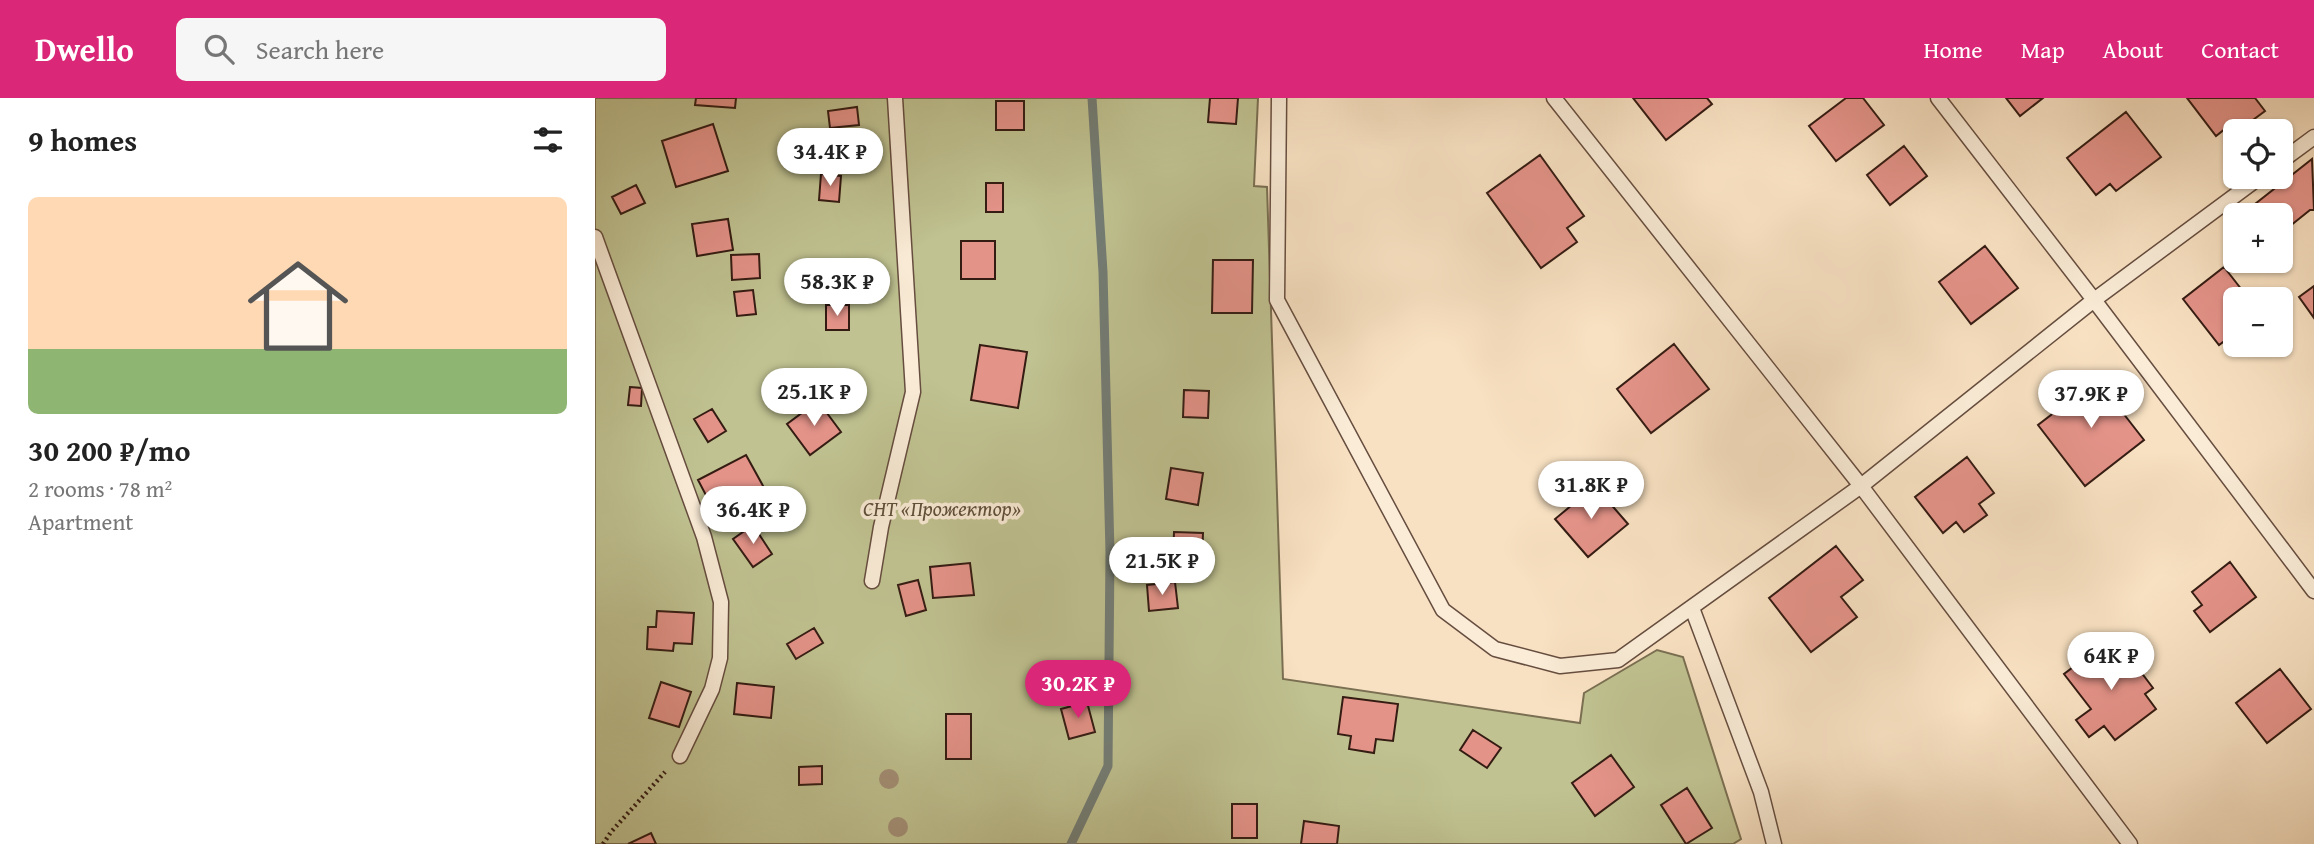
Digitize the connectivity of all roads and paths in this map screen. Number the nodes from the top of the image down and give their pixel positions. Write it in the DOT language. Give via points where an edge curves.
graph roads {
  1 [pos="895,98"];
  2 [pos="1279,98"];
  3 [pos="1554,98"];
  4 [pos="1938,98"];
  5 [pos="2314,136"];
  6 [pos="2293,152"];
  7 [pos="2244,189"];
  8 [pos="595,237"];
  9 [pos="2094,300"];
  10 [pos="1861,486"];
  11 [pos="872,581"];
  12 [pos="2314,591"];
  13 [pos="1692,608"];
  14 [pos="680,756"];
  15 [pos="603,844"];
  16 [pos="1774,844"];
  17 [pos="2130,844"];
  1 -- 11 [label="lane" via="913,392"];
  2 -- 13 [label="lane" via="1277,300 1443,610 1495,649 1560,666 1618,660"];
  3 -- 10 [label="lane"];
  4 -- 9 [label="lane"];
  5 -- 6 [label="lane"];
  7 -- 9 [label="lane"];
  8 -- 14 [label="lane" via="704,537 722,602 720,657 712,689"];
  9 -- 10 [label="lane"];
  9 -- 12 [label="lane"];
  10 -- 13 [label="lane"];
  10 -- 17 [label="lane"];
  13 -- 16 [label="lane" via="1761,792"];
  14 -- 15 [label="path"];
}
